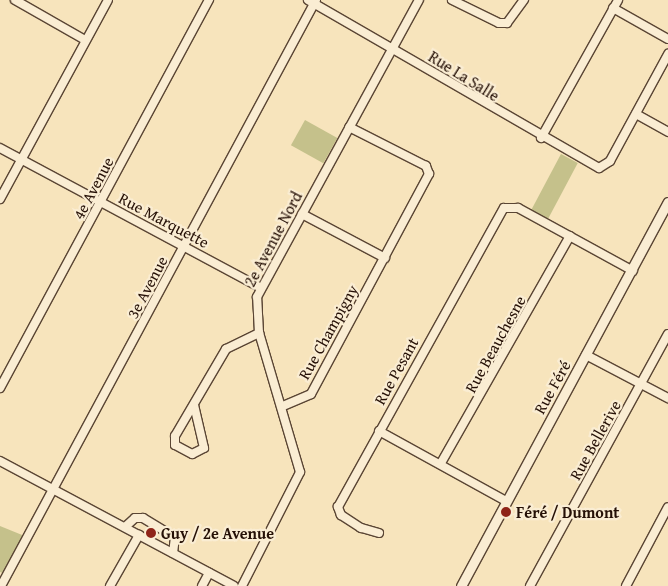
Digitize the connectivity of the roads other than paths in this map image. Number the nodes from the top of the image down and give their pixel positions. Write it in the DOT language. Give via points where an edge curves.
graph roads {
  1 [pos="15,0"];
  2 [pos="108,0"];
  3 [pos="209,0"];
  4 [pos="419,0"];
  5 [pos="452,0"];
  6 [pos="524,0"];
  7 [pos="618,0"];
  8 [pos="313,1"];
  9 [pos="613,8"];
  10 [pos="668,39"];
  11 [pos="85,40"];
  12 [pos="393,48"];
  13 [pos="668,54"];
  14 [pos="636,114"];
  15 [pos="349,127"];
  16 [pos="668,132"];
  17 [pos="541,138"];
  18 [pos="0,148"];
  19 [pos="22,158"];
  20 [pos="0,199"];
  21 [pos="101,202"];
  22 [pos="668,202"];
  23 [pos="302,214"];
  24 [pos="570,236"];
  25 [pos="184,247"];
  26 [pos="384,258"];
  27 [pos="632,271"];
  28 [pos="261,288"];
  29 [pos="259,334"];
  30 [pos="668,334"];
  31 [pos="586,356"];
  32 [pos="642,384"];
  33 [pos="0,388"];
  34 [pos="668,398"];
  35 [pos="194,405"];
  36 [pos="283,406"];
  37 [pos="379,430"];
  38 [pos="0,461"];
  39 [pos="441,463"];
  40 [pos="53,489"];
  41 [pos="506,502"];
  42 [pos="668,506"];
  43 [pos="125,527"];
  44 [pos="379,533"];
  45 [pos="139,535"];
  46 [pos="173,553"];
  47 [pos="209,573"];
  48 [pos="1,586"];
  49 [pos="110,586"];
  50 [pos="202,586"];
  51 [pos="234,586"];
  52 [pos="242,586"];
  53 [pos="461,586"];
  54 [pos="530,586"];
  55 [pos="626,586"];
  1 -- 11 [label="street"];
  2 -- 11 [label="street"];
  3 -- 21 [label="street, 4e Avenue"];
  4 -- 12 [label="street, 2e Avenue Nord"];
  5 -- 6 [label="street" via="499,23 507,23"];
  7 -- 9 [label="street"];
  8 -- 12 [label="street, Rue La Salle"];
  8 -- 25 [label="street, 3e Avenue"];
  9 -- 10 [label="street"];
  9 -- 17 [label="street"];
  11 -- 19 [label="street"];
  12 -- 15 [label="street, 2e Avenue Nord"];
  12 -- 17 [label="street, Rue La Salle"];
  13 -- 14 [label="street"];
  14 -- 16 [label="street"];
  14 -- 17 [label="street, Rue La Salle" via="606,166 599,168"];
  15 -- 23 [label="street, 2e Avenue Nord"];
  15 -- 26 [label="street, Rue Champigny" via="428,170 427,181"];
  18 -- 19 [label="street, Rue Marquette"];
  19 -- 20 [label="street"];
  19 -- 21 [label="street, Rue Marquette"];
  21 -- 25 [label="street, Rue Marquette"];
  21 -- 33 [label="street, 4e Avenue"];
  22 -- 27 [label="street, Rue Féré"];
  23 -- 26 [label="street"];
  23 -- 28 [label="street, 2e Avenue Nord"];
  24 -- 27 [label="street"];
  24 -- 37 [label="street, Rue Pesant" via="507,207 499,214"];
  24 -- 39 [label="street, Rue Beauchesne"];
  25 -- 28 [label="street, Rue Marquette"];
  25 -- 40 [label="street, 3e Avenue"];
  26 -- 36 [label="street, Rue Champigny" via="311,394"];
  27 -- 31 [label="street, Rue Féré"];
  28 -- 29 [label="street, 2e Avenue Nord" via="255,312"];
  29 -- 35 [label="street" via="226,349"];
  29 -- 36 [label="street, 2e Avenue Nord"];
  30 -- 32 [label="street, Rue Bellerive"];
  31 -- 32 [label="street"];
  31 -- 41 [label="street, Rue Féré"];
  32 -- 34 [label="street"];
  32 -- 54 [label="street, Rue Bellerive"];
  35 -- 35 [label="street" via="175,445 192,454 204,448"];
  36 -- 52 [label="street, 2e Avenue Nord" via="300,472"];
  37 -- 39 [label="street"];
  37 -- 44 [label="street, Rue Pesant" via="338,507 341,515 361,528"];
  38 -- 40 [label="street"];
  39 -- 41 [label="street"];
  40 -- 43 [label="street"];
  40 -- 48 [label="street, 3e Avenue"];
  41 -- 53 [label="street, Rue Féré"];
  42 -- 55 [label="street"];
  43 -- 45 [label="street"];
  43 -- 46 [label="street" via="135,518 143,518 176,537"];
  45 -- 46 [label="street"];
  45 -- 49 [label="street"];
  46 -- 47 [label="street"];
  47 -- 50 [label="street"];
  47 -- 51 [label="street"];
}
